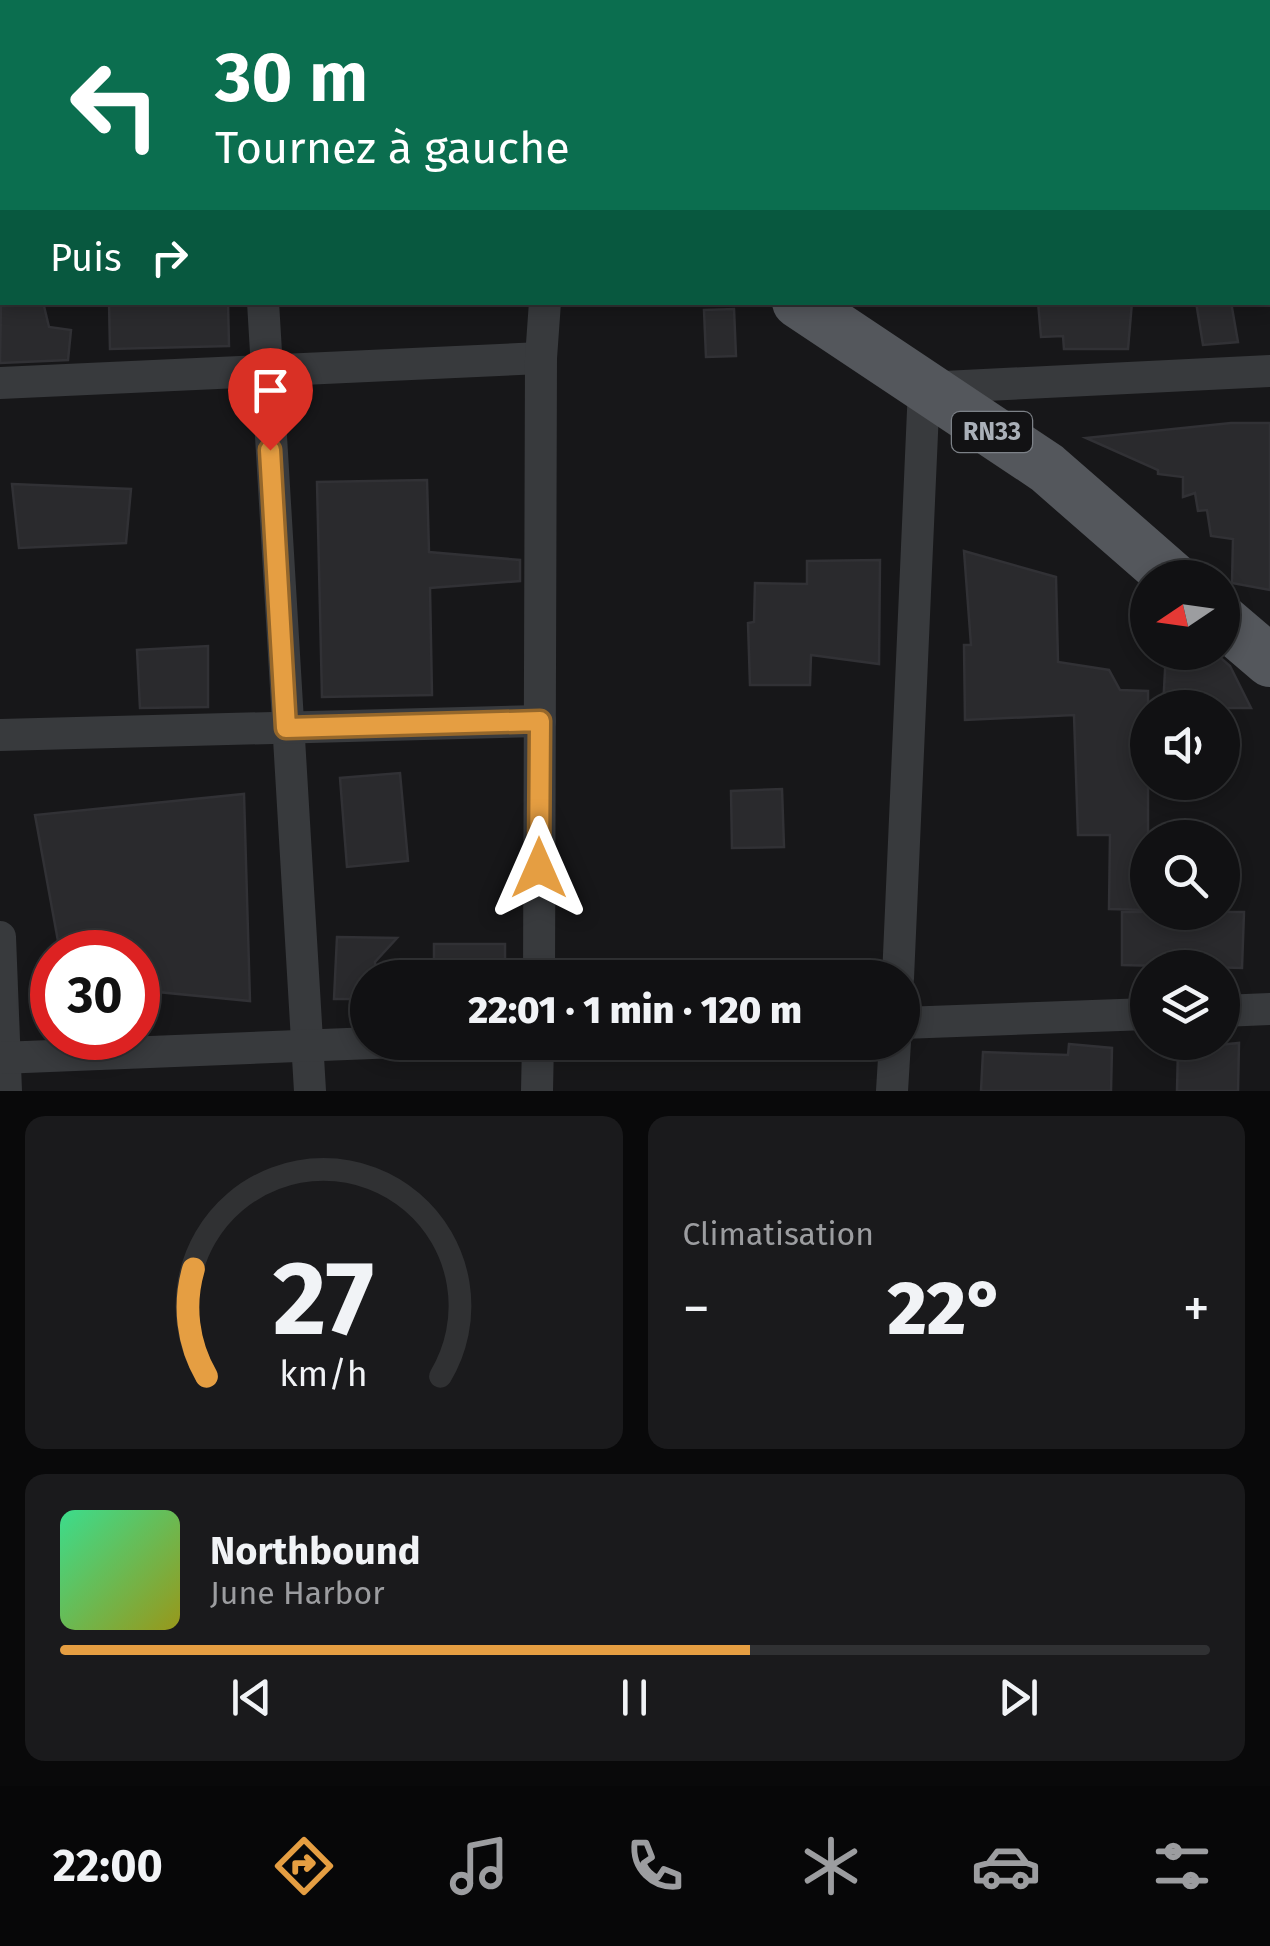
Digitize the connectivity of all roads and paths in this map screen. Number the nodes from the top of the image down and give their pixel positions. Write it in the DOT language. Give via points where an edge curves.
graph roads {
  1 [pos="263,305"];
  2 [pos="545,305"];
  3 [pos="802,305"];
  4 [pos="541,358"];
  5 [pos="1270,370"];
  6 [pos="266,371"];
  7 [pos="0,383"];
  8 [pos="924,388"];
  9 [pos="1153,560"];
  10 [pos="1240,635"];
  11 [pos="1270,661"];
  12 [pos="540,721"];
  13 [pos="286,728"];
  14 [pos="0,735"];
  15 [pos="0,936"];
  16 [pos="539,960"];
  17 [pos="899,960"];
  18 [pos="1270,1009"];
  19 [pos="1240,1010"];
  20 [pos="1130,1015"];
  21 [pos="920,1022"];
  22 [pos="350,1044"];
  23 [pos="308,1046"];
  24 [pos="2,1058"];
  25 [pos="538,1060"];
  26 [pos="894,1060"];
  27 [pos="6,1091"];
  28 [pos="310,1091"];
  29 [pos="537,1091"];
  30 [pos="892,1091"];
  1 -- 6 [label="street"];
  2 -- 4 [label="street"];
  3 -- 8 [label="main road, RN33"];
  4 -- 6 [label="street"];
  4 -- 12 [label="street"];
  5 -- 8 [label="street"];
  6 -- 7 [label="street"];
  6 -- 13 [label="street"];
  8 -- 9 [label="main road, RN33" via="1047,468"];
  8 -- 17 [label="street"];
  10 -- 11 [label="main road"];
  12 -- 13 [label="street"];
  12 -- 16 [label="street"];
  13 -- 14 [label="street"];
  13 -- 23 [label="street"];
  15 -- 24 [label="street"];
  18 -- 19 [label="street"];
  20 -- 21 [label="street"];
  22 -- 23 [label="street"];
  23 -- 24 [label="street"];
  23 -- 28 [label="street"];
  24 -- 27 [label="street"];
  25 -- 29 [label="street"];
  26 -- 30 [label="street"];
}
